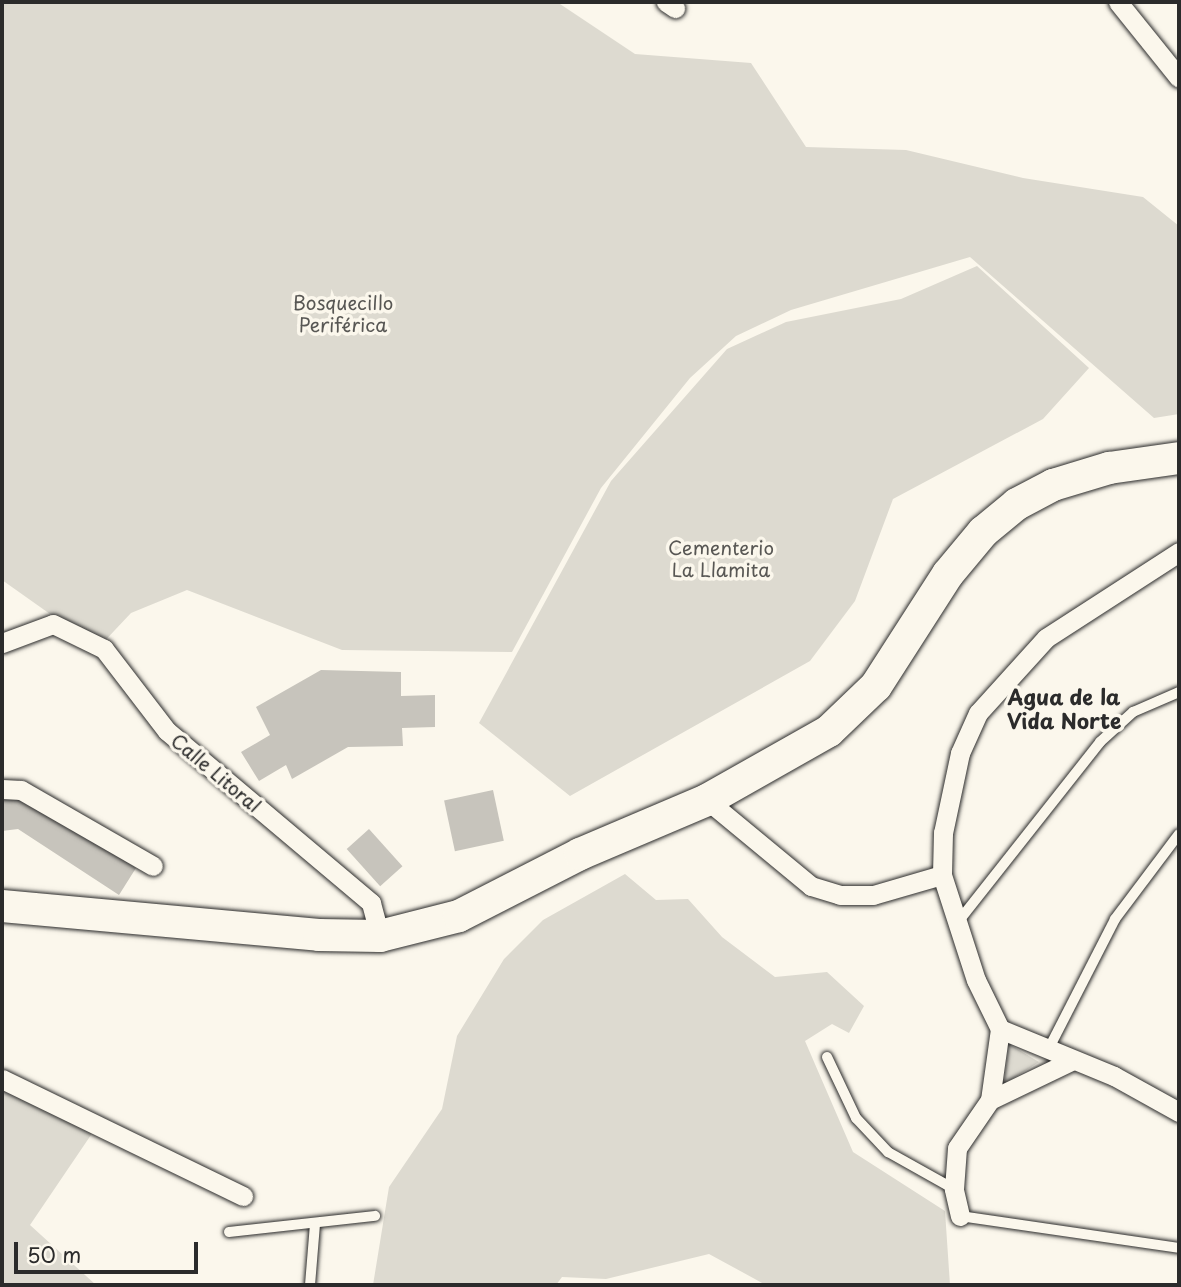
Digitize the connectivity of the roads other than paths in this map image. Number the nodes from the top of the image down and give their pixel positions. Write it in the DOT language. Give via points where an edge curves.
graph roads {
  1 [pos="1118,2"];
  2 [pos="1179,78"];
  3 [pos="1179,458"];
  4 [pos="1179,552"];
  5 [pos="2,643"];
  6 [pos="1179,692"];
  7 [pos="2,789"];
  8 [pos="707,800"];
  9 [pos="1179,834"];
  10 [pos="153,866"];
  11 [pos="942,875"];
  12 [pos="2,906"];
  13 [pos="958,922"];
  14 [pos="380,936"];
  15 [pos="1000,1029"];
  16 [pos="1047,1052"];
  17 [pos="827,1057"];
  18 [pos="1070,1060"];
  19 [pos="2,1079"];
  20 [pos="990,1100"];
  21 [pos="1179,1112"];
  22 [pos="954,1189"];
  23 [pos="243,1196"];
  24 [pos="375,1216"];
  25 [pos="960,1216"];
  26 [pos="315,1224"];
  27 [pos="229,1232"];
  28 [pos="1179,1248"];
  29 [pos="310,1285"];
  1 -- 2 [label="street"];
  3 -- 8 [label="highway" via="1109,468 1053,485 1017,504 983,531 948,574 876,686 829,731"];
  4 -- 11 [label="street" via="1046,638 978,713 960,752 943,833"];
  5 -- 14 [label="street, Calle Litoral" via="53,624 104,649 167,731 371,903"];
  6 -- 13 [label="lane" via="1132,712 1100,742"];
  7 -- 10 [label="street" via="21,790"];
  8 -- 11 [label="street" via="811,886 839,895 873,895"];
  8 -- 14 [label="highway" via="580,854 459,916"];
  9 -- 16 [label="lane" via="1115,919"];
  11 -- 13 [label="street"];
  12 -- 14 [label="highway" via="269,932"];
  13 -- 15 [label="street" via="976,980"];
  15 -- 16 [label="street"];
  15 -- 20 [label="street"];
  16 -- 18 [label="street"];
  17 -- 22 [label="lane" via="856,1118 888,1152"];
  18 -- 20 [label="street"];
  18 -- 21 [label="street" via="1114,1076"];
  19 -- 23 [label="street"];
  20 -- 22 [label="street" via="957,1148"];
  22 -- 25 [label="street"];
  24 -- 26 [label="lane"];
  25 -- 28 [label="lane"];
  26 -- 27 [label="lane"];
  26 -- 29 [label="lane"];
}
